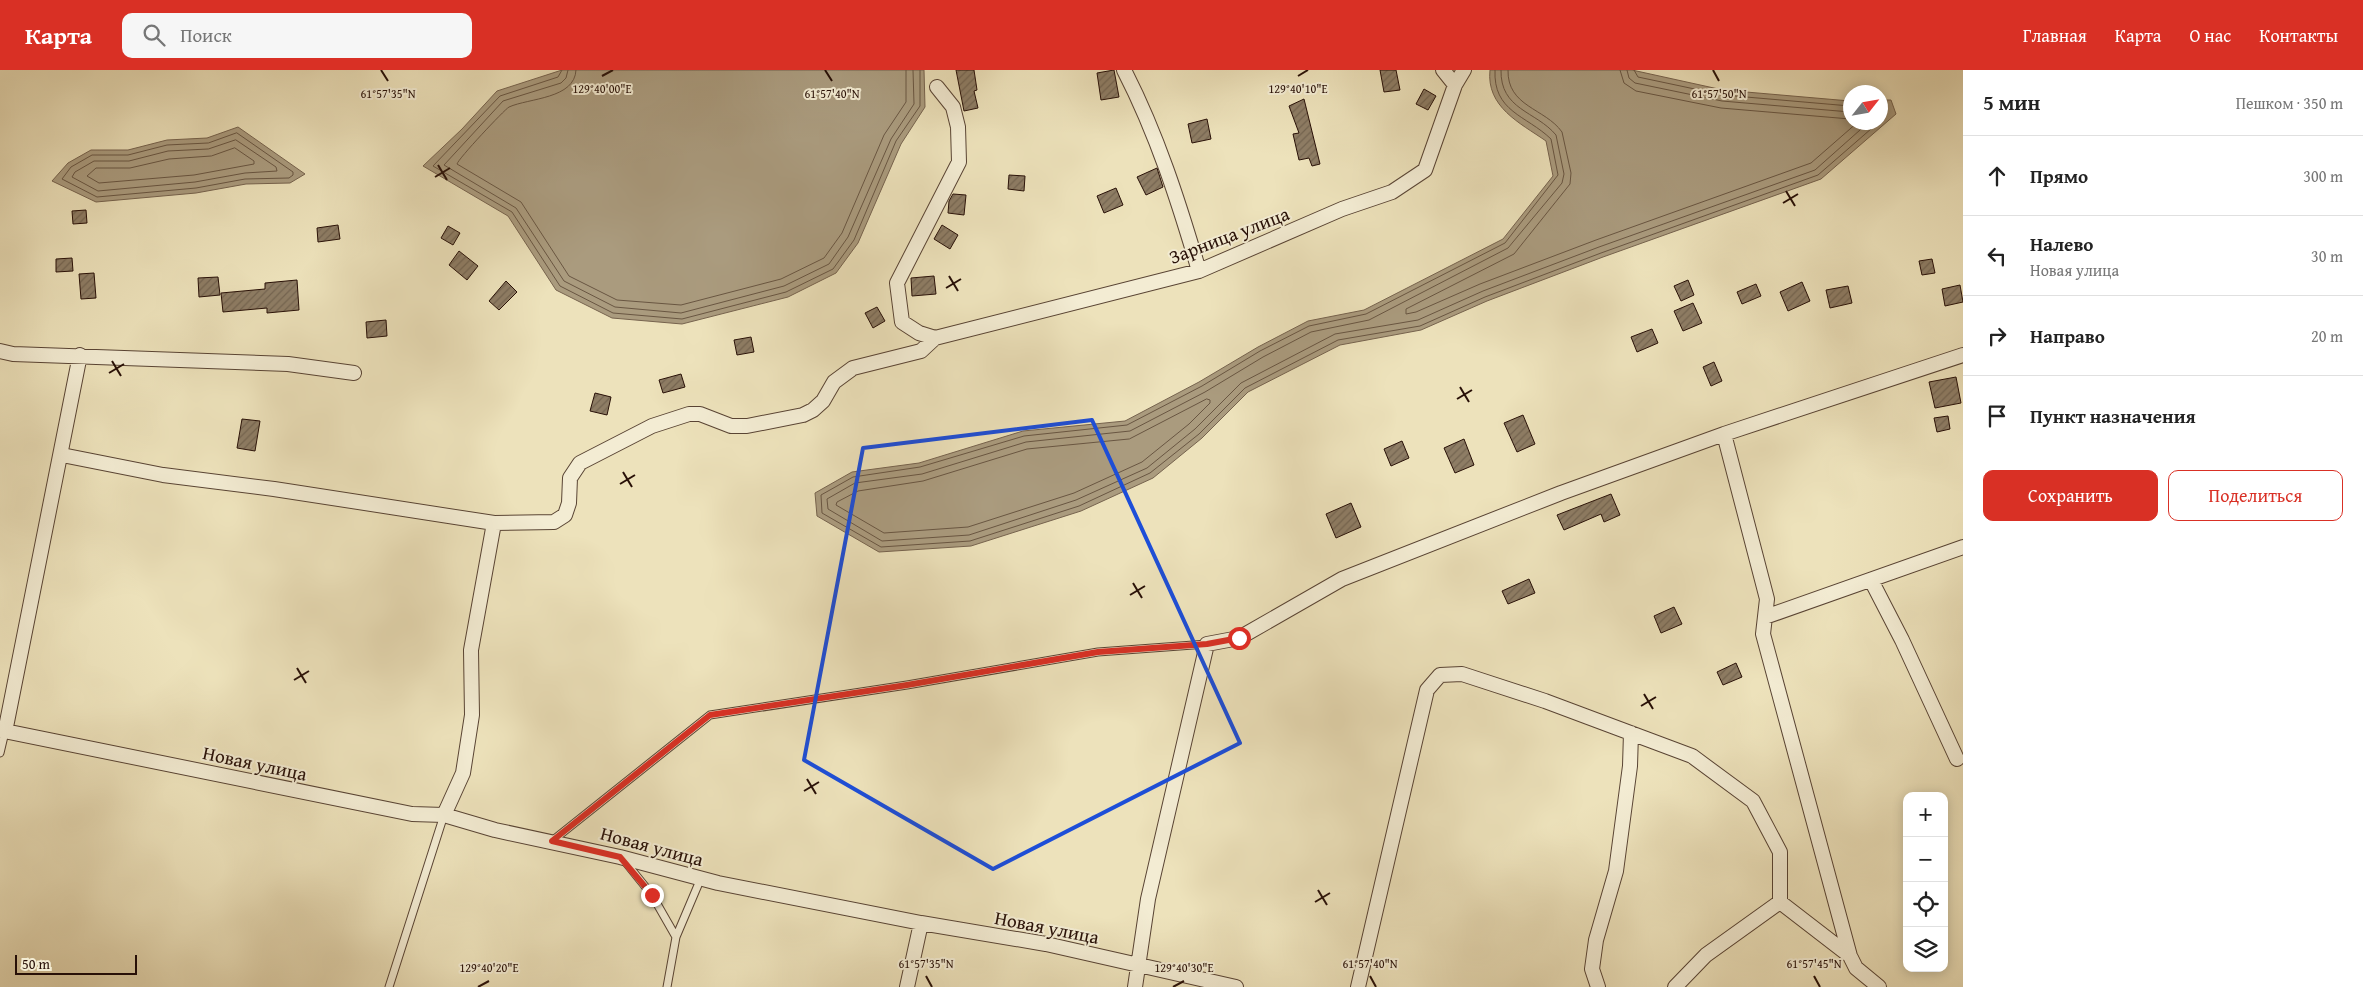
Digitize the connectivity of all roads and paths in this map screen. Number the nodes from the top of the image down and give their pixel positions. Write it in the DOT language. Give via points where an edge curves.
graph roads {
  1 [pos="1124,70"];
  2 [pos="1443,70"];
  3 [pos="1464,70"];
  4 [pos="1455,85"];
  5 [pos="937,87"];
  6 [pos="1199,271"];
  7 [pos="935,338"];
  8 [pos="0,351"];
  9 [pos="80,355"];
  10 [pos="1963,355"];
  11 [pos="354,372"];
  12 [pos="1724,434"];
  13 [pos="62,455"];
  14 [pos="494,523"];
  15 [pos="1963,547"];
  16 [pos="1871,580"];
  17 [pos="1765,617"];
  18 [pos="1207,644"];
  19 [pos="2,731"];
  20 [pos="1631,733"];
  21 [pos="0,753"];
  22 [pos="1957,759"];
  23 [pos="444,816"];
  24 [pos="552,841"];
  25 [pos="620,857"];
  26 [pos="701,878"];
  27 [pos="1780,902"];
  28 [pos="921,923"];
  29 [pos="676,937"];
  30 [pos="1850,956"];
  31 [pos="1140,964"];
  32 [pos="388,987"];
  33 [pos="668,987"];
  34 [pos="907,987"];
  35 [pos="1135,987"];
  36 [pos="1236,987"];
  37 [pos="1358,987"];
  38 [pos="1598,987"];
  39 [pos="1675,987"];
  40 [pos="1879,987"];
  1 -- 6 [label="street" via="1141,103 1179,202"];
  2 -- 4 [label="street"];
  3 -- 4 [label="street, Зарница улица"];
  4 -- 6 [label="street, Зарница улица" via="1425,170 1392,192 1342,209"];
  5 -- 7 [label="street" via="953,107 958,127 959,162 897,283 902,322 918,333"];
  6 -- 7 [label="street, Зарница улица"];
  7 -- 14 [label="street" via="921,351 853,368 834,382 813,410 803,415 731,426 700,414 689,414 652,426 580,463 570,478 570,503 565,515 554,522"];
  8 -- 9 [label="street"];
  9 -- 11 [label="street" via="288,364"];
  9 -- 13 [label="street"];
  10 -- 12 [label="street"];
  12 -- 17 [label="street" via="1768,599"];
  12 -- 18 [label="street" via="1561,493 1342,579 1239,638"];
  13 -- 14 [label="street" via="163,475 274,488"];
  13 -- 19 [label="street"];
  14 -- 23 [label="street" via="471,650 472,715 463,773"];
  15 -- 16 [label="street"];
  16 -- 17 [label="street"];
  16 -- 22 [label="street"];
  17 -- 30 [label="street" via="1763,634"];
  18 -- 24 [label="lane" via="1098,652 710,715"];
  18 -- 31 [label="street" via="1148,899"];
  19 -- 21 [label="lane"];
  19 -- 23 [label="street, Новая улица" via="412,814"];
  20 -- 27 [label="street" via="1692,756 1753,801 1780,852"];
  20 -- 37 [label="street" via="1462,674 1440,675 1427,690"];
  20 -- 38 [label="street" via="1630,766 1616,871 1596,940 1592,969"];
  23 -- 24 [label="street, Новая улица"];
  23 -- 32 [label="lane"];
  24 -- 25 [label="street, Новая улица"];
  25 -- 26 [label="street, Новая улица"];
  25 -- 29 [label="lane" via="652,895"];
  26 -- 28 [label="street, Новая улица"];
  26 -- 29 [label="lane"];
  27 -- 30 [label="street"];
  27 -- 39 [label="street" via="1706,955"];
  28 -- 31 [label="street, Новая улица"];
  28 -- 34 [label="street"];
  29 -- 33 [label="lane"];
  30 -- 40 [label="street" via="1856,968"];
  31 -- 35 [label="street"];
  31 -- 36 [label="street, Новая улица"];
}
